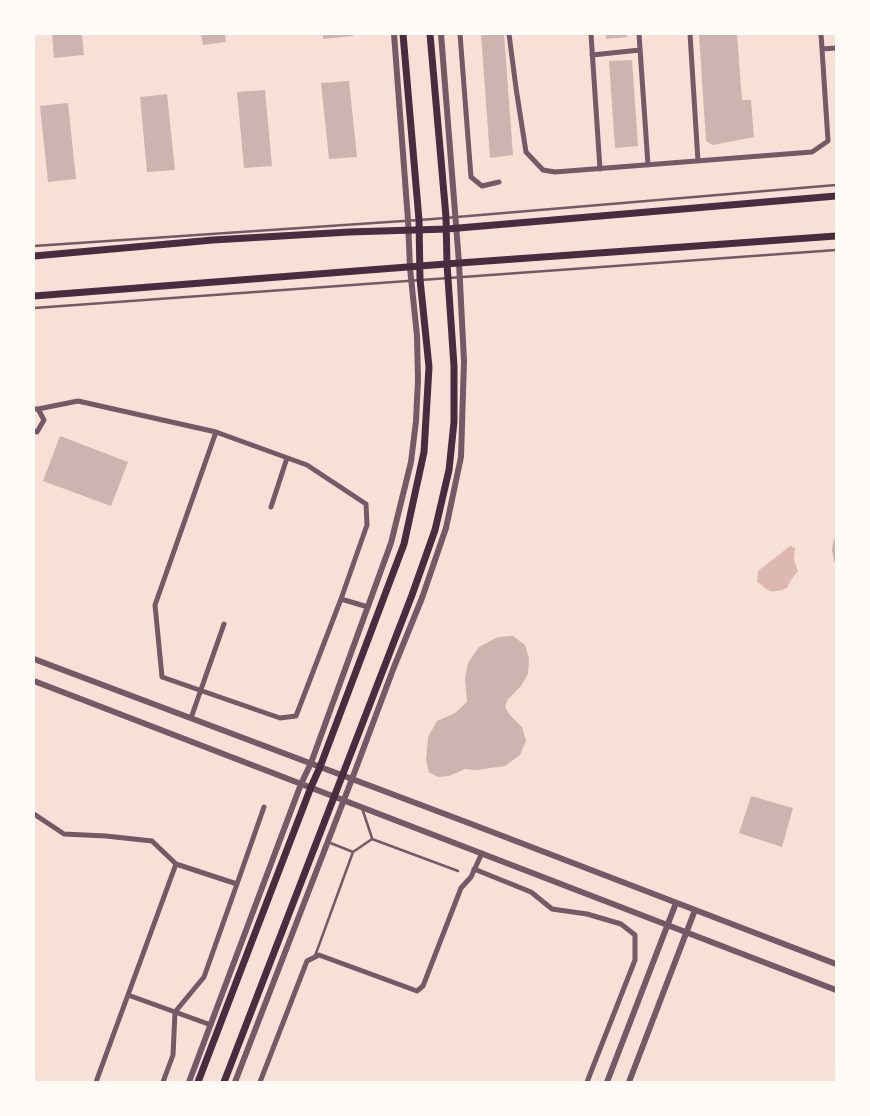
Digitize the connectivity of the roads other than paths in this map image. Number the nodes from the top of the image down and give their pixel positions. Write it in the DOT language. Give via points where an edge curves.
graph roads {
  1 [pos="394,34"];
  2 [pos="403,34"];
  3 [pos="430,34"];
  4 [pos="441,34"];
  5 [pos="460,34"];
  6 [pos="509,34"];
  7 [pos="591,34"];
  8 [pos="639,34"];
  9 [pos="690,34"];
  10 [pos="821,34"];
  11 [pos="836,48"];
  12 [pos="822,49"];
  13 [pos="640,50"];
  14 [pos="592,55"];
  15 [pos="698,161"];
  16 [pos="648,165"];
  17 [pos="600,169"];
  18 [pos="499,182"];
  19 [pos="836,185"];
  20 [pos="836,196"];
  21 [pos="456,216"];
  22 [pos="446,217"];
  23 [pos="408,220"];
  24 [pos="419,220"];
  25 [pos="456,228"];
  26 [pos="447,229"];
  27 [pos="408,230"];
  28 [pos="419,230"];
  29 [pos="836,236"];
  30 [pos="34,246"];
  31 [pos="836,250"];
  32 [pos="34,256"];
  33 [pos="459,263"];
  34 [pos="447,264"];
  35 [pos="420,267"];
  36 [pos="410,268"];
  37 [pos="459,276"];
  38 [pos="449,277"];
  39 [pos="420,279"];
  40 [pos="411,280"];
  41 [pos="34,296"];
  42 [pos="34,308"];
  43 [pos="36,409"];
  44 [pos="34,431"];
  45 [pos="216,432"];
  46 [pos="288,458"];
  47 [pos="271,507"];
  48 [pos="341,599"];
  49 [pos="368,607"];
  50 [pos="224,624"];
  51 [pos="34,659"];
  52 [pos="34,681"];
  53 [pos="201,691"];
  54 [pos="191,718"];
  55 [pos="311,763"];
  56 [pos="320,767"];
  57 [pos="343,775"];
  58 [pos="352,779"];
  59 [pos="301,784"];
  60 [pos="311,787"];
  61 [pos="334,796"];
  62 [pos="343,800"];
  63 [pos="264,807"];
  64 [pos="361,807"];
  65 [pos="34,814"];
  66 [pos="372,839"];
  67 [pos="327,842"];
  68 [pos="353,852"];
  69 [pos="482,853"];
  70 [pos="176,864"];
  71 [pos="474,869"];
  72 [pos="458,871"];
  73 [pos="236,884"];
  74 [pos="676,903"];
  75 [pos="696,910"];
  76 [pos="667,924"];
  77 [pos="687,932"];
  78 [pos="314,958"];
  79 [pos="836,964"];
  80 [pos="836,990"];
  81 [pos="128,995"];
  82 [pos="175,1012"];
  83 [pos="212,1025"];
  84 [pos="96,1082"];
  85 [pos="163,1082"];
  86 [pos="189,1082"];
  87 [pos="198,1082"];
  88 [pos="224,1082"];
  89 [pos="234,1082"];
  90 [pos="260,1082"];
  91 [pos="587,1082"];
  92 [pos="607,1082"];
  93 [pos="629,1082"];
  1 -- 23 [label="street"];
  2 -- 24 [label="main road"];
  3 -- 22 [label="main road"];
  4 -- 21 [label="street"];
  5 -- 18 [label="street" via="471,177 482,186"];
  6 -- 17 [label="street" via="526,152 543,170"];
  7 -- 14 [label="street"];
  8 -- 13 [label="street"];
  9 -- 15 [label="street"];
  10 -- 12 [label="street"];
  11 -- 12 [label="street"];
  12 -- 15 [label="street" via="828,141 812,152"];
  13 -- 14 [label="street"];
  13 -- 16 [label="street"];
  14 -- 17 [label="street"];
  15 -- 16 [label="street"];
  16 -- 17 [label="street"];
  19 -- 21 [label="lane"];
  20 -- 25 [label="main road"];
  21 -- 22 [label="lane"];
  21 -- 25 [label="street"];
  22 -- 24 [label="lane"];
  22 -- 26 [label="main road"];
  23 -- 24 [label="lane"];
  23 -- 27 [label="street"];
  23 -- 30 [label="lane"];
  24 -- 28 [label="main road"];
  25 -- 26 [label="main road"];
  25 -- 33 [label="street"];
  26 -- 28 [label="main road"];
  26 -- 34 [label="main road"];
  27 -- 28 [label="main road"];
  27 -- 32 [label="main road" via="213,240"];
  27 -- 36 [label="street"];
  28 -- 35 [label="main road"];
  29 -- 33 [label="main road"];
  31 -- 37 [label="lane"];
  33 -- 34 [label="main road"];
  33 -- 37 [label="street"];
  34 -- 35 [label="main road"];
  34 -- 38 [label="main road"];
  35 -- 36 [label="main road"];
  35 -- 39 [label="main road"];
  36 -- 40 [label="street"];
  36 -- 41 [label="main road"];
  37 -- 38 [label="lane"];
  37 -- 58 [label="street" via="464,361 461,457 446,528"];
  38 -- 39 [label="lane"];
  38 -- 57 [label="main road" via="454,422 448,470 435,530"];
  39 -- 40 [label="lane"];
  39 -- 56 [label="main road" via="429,367 424,452 404,544"];
  40 -- 42 [label="lane"];
  40 -- 49 [label="street" via="418,380 411,462 391,543"];
  43 -- 44 [label="street" via="44,420 38,432"];
  43 -- 45 [label="street" via="78,401"];
  45 -- 46 [label="street"];
  45 -- 53 [label="street" via="155,605 162,677"];
  46 -- 47 [label="street"];
  46 -- 48 [label="street" via="307,465 366,504 367,525"];
  48 -- 49 [label="street"];
  48 -- 53 [label="street" via="296,716 280,718"];
  49 -- 55 [label="street"];
  50 -- 53 [label="street"];
  51 -- 54 [label="street"];
  52 -- 59 [label="street"];
  53 -- 54 [label="street"];
  54 -- 55 [label="street"];
  55 -- 56 [label="street"];
  55 -- 59 [label="street"];
  56 -- 57 [label="street"];
  56 -- 60 [label="main road"];
  57 -- 58 [label="street"];
  57 -- 61 [label="main road"];
  58 -- 62 [label="street"];
  58 -- 74 [label="street"];
  59 -- 60 [label="street"];
  59 -- 83 [label="street"];
  60 -- 61 [label="street"];
  60 -- 87 [label="main road"];
  61 -- 62 [label="street"];
  61 -- 88 [label="main road"];
  62 -- 64 [label="street"];
  62 -- 67 [label="street"];
  63 -- 73 [label="street"];
  64 -- 66 [label="lane"];
  64 -- 69 [label="street"];
  65 -- 70 [label="street" via="64,834 152,840"];
  66 -- 68 [label="lane"];
  66 -- 72 [label="lane"];
  67 -- 68 [label="lane"];
  67 -- 89 [label="street"];
  68 -- 78 [label="lane"];
  69 -- 71 [label="street"];
  69 -- 76 [label="street"];
  70 -- 73 [label="street"];
  70 -- 81 [label="street"];
  71 -- 78 [label="street" via="461,888 423,986 417,991 319,955"];
  71 -- 91 [label="street" via="531,892 552,909 587,914 621,924 635,935 635,960"];
  73 -- 82 [label="street" via="204,977"];
  74 -- 75 [label="street"];
  74 -- 76 [label="street"];
  75 -- 77 [label="street"];
  75 -- 79 [label="street"];
  76 -- 77 [label="street"];
  76 -- 92 [label="street"];
  77 -- 80 [label="street"];
  77 -- 93 [label="street"];
  78 -- 90 [label="street" via="307,961"];
  81 -- 82 [label="street"];
  81 -- 84 [label="street"];
  82 -- 83 [label="street"];
  82 -- 85 [label="street" via="173,1055"];
  83 -- 86 [label="street"];
}
